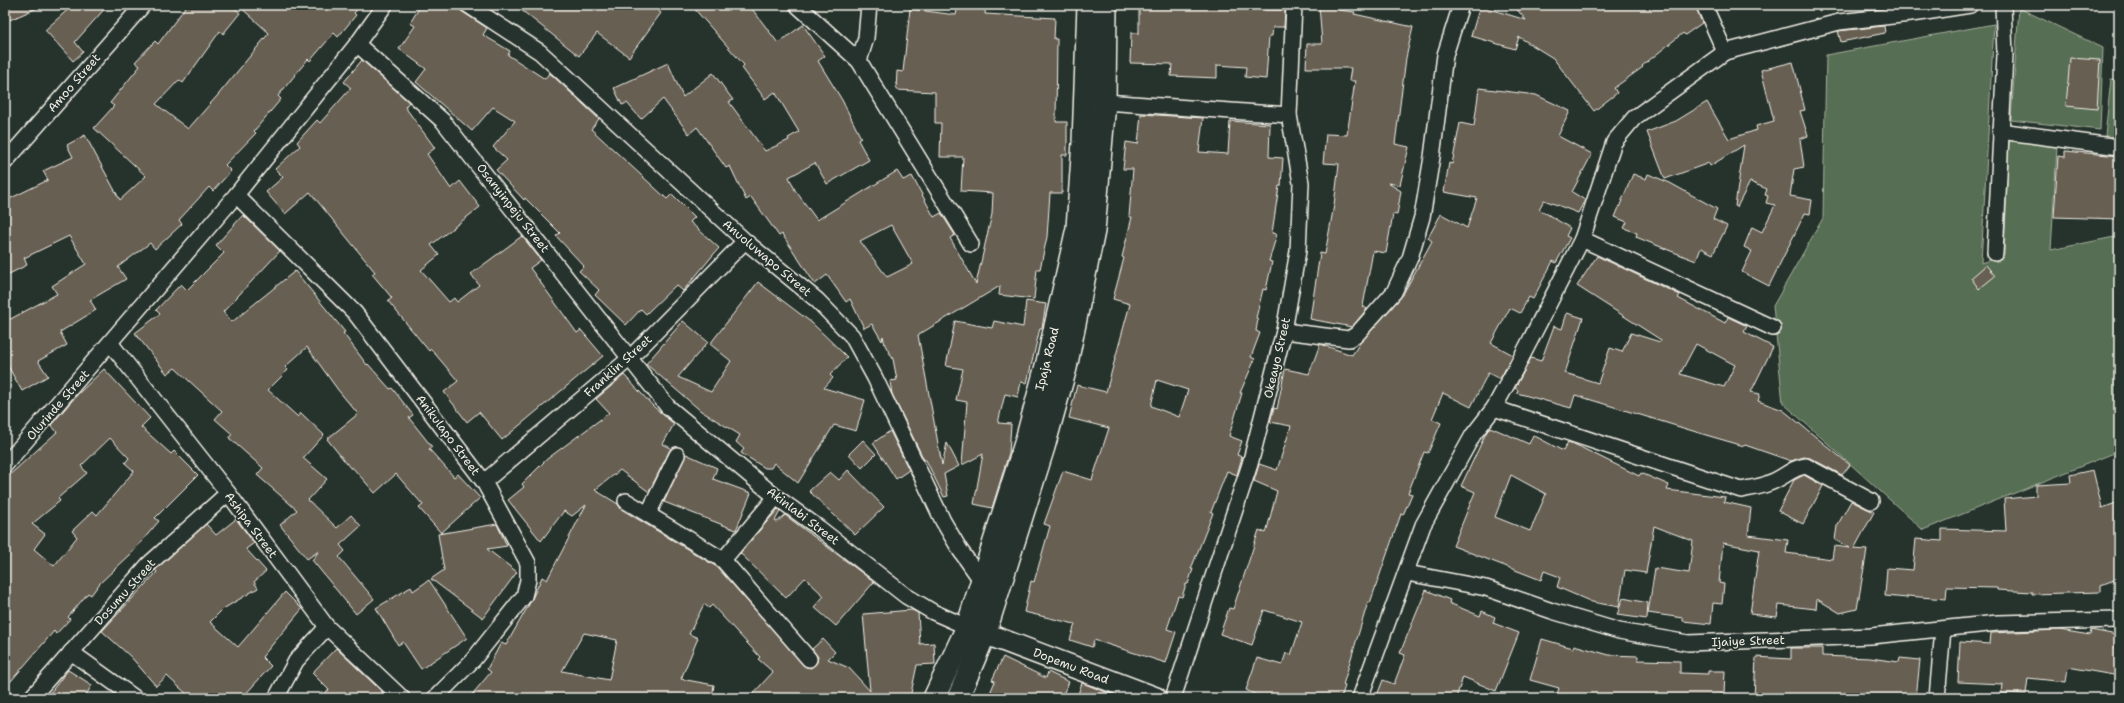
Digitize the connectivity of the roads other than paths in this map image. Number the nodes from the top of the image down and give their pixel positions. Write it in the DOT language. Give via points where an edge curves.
graph roads {
  1 [pos="143,5"];
  2 [pos="385,5"];
  3 [pos="468,5"];
  4 [pos="797,5"];
  5 [pos="869,5"];
  6 [pos="1088,5"];
  7 [pos="1106,5"];
  8 [pos="1294,5"];
  9 [pos="1461,5"];
  10 [pos="1704,5"];
  11 [pos="1970,5"];
  12 [pos="2003,5"];
  13 [pos="357,44"];
  14 [pos="1725,52"];
  15 [pos="859,61"];
  16 [pos="1105,102"];
  17 [pos="1289,115"];
  18 [pos="2000,131"];
  19 [pos="2119,147"];
  20 [pos="5,162"];
  21 [pos="236,195"];
  22 [pos="1582,239"];
  23 [pos="745,241"];
  24 [pos="971,244"];
  25 [pos="1995,253"];
  26 [pos="1773,328"];
  27 [pos="1284,331"];
  28 [pos="110,344"];
  29 [pos="629,359"];
  30 [pos="651,388"];
  31 [pos="1494,408"];
  32 [pos="676,455"];
  33 [pos="5,466"];
  34 [pos="484,482"];
  35 [pos="228,493"];
  36 [pos="776,497"];
  37 [pos="626,501"];
  38 [pos="1871,501"];
  39 [pos="648,514"];
  40 [pos="723,560"];
  41 [pos="1407,573"];
  42 [pos="990,584"];
  43 [pos="2119,609"];
  44 [pos="2098,620"];
  45 [pos="2119,620"];
  46 [pos="327,627"];
  47 [pos="1943,630"];
  48 [pos="976,631"];
  49 [pos="71,652"];
  50 [pos="809,659"];
  51 [pos="1143,696"];
  52 [pos="31,698"];
  53 [pos="135,698"];
  54 [pos="276,698"];
  55 [pos="402,698"];
  56 [pos="435,698"];
  57 [pos="934,698"];
  58 [pos="958,698"];
  59 [pos="1173,698"];
  60 [pos="1360,698"];
  61 [pos="1937,698"];
  1 -- 20 [label="street, Amoo Street"];
  2 -- 13 [label="street, Olurinde Street"];
  3 -- 23 [label="street, Anuoluwapo Street" via="540,52"];
  4 -- 15 [label="street"];
  5 -- 15 [label="street" via="866,38"];
  6 -- 42 [label="main road, Ipaja Road" via="1077,228 1048,362"];
  7 -- 16 [label="main road, Ipaja Road"];
  8 -- 17 [label="street, Okeayo Street"];
  9 -- 27 [label="street" via="1445,55 1422,217 1410,258 1394,292 1357,334 1349,339"];
  10 -- 14 [label="street"];
  11 -- 14 [label="street" via="1839,22"];
  12 -- 18 [label="street" via="2005,55"];
  13 -- 21 [label="street, Olurinde Street"];
  13 -- 29 [label="street, Osanyinpeju Street" via="444,121"];
  14 -- 22 [label="street" via="1634,118 1614,142"];
  15 -- 24 [label="street"];
  16 -- 17 [label="street"];
  16 -- 42 [label="main road, Ipaja Road" via="1094,231 1066,368 1044,447"];
  17 -- 27 [label="street, Okeayo Street" via="1301,183 1298,251"];
  18 -- 19 [label="street"];
  18 -- 25 [label="street"];
  21 -- 28 [label="street, Olurinde Street"];
  21 -- 34 [label="street, Anikulapo Street" via="355,313"];
  22 -- 26 [label="street"];
  22 -- 31 [label="street"];
  23 -- 29 [label="street, Franklin Street"];
  23 -- 42 [label="street, Anuoluwapo Street" via="817,300 852,336 875,378 943,521 960,550"];
  27 -- 59 [label="street, Okeayo Street" via="1250,464"];
  28 -- 33 [label="street, Olurinde Street"];
  28 -- 35 [label="street, Ashipa Street"];
  29 -- 30 [label="street, Osanyinpeju Street"];
  29 -- 34 [label="street, Franklin Street"];
  30 -- 36 [label="street, Akinlabi Street" via="668,407"];
  31 -- 38 [label="street" via="1741,490 1770,483 1797,467 1806,466"];
  31 -- 41 [label="street" via="1473,435 1423,524"];
  32 -- 39 [label="street"];
  34 -- 56 [label="street, Anikulapo Street" via="528,563 528,580 524,596 473,660"];
  35 -- 46 [label="street, Ashipa Street"];
  35 -- 49 [label="street, Dosumu Street" via="149,564"];
  36 -- 40 [label="street"];
  36 -- 48 [label="street, Akinlabi Street" via="906,596 933,612"];
  37 -- 39 [label="street"];
  39 -- 40 [label="street"];
  40 -- 50 [label="street"];
  41 -- 47 [label="street, Ijaiye Street" via="1486,588 1620,631 1688,643 1864,637"];
  41 -- 60 [label="street"];
  42 -- 48 [label="main road, Ipaja Road"];
  43 -- 44 [label="street"];
  44 -- 45 [label="street, Ijaiye Street"];
  44 -- 47 [label="street, Ijaiye Street" via="1998,623"];
  46 -- 54 [label="street" via="296,661"];
  46 -- 55 [label="street, Ashipa Street"];
  47 -- 61 [label="street"];
  48 -- 51 [label="main road, Dopemu Road"];
  48 -- 57 [label="main road, Ipaja Road"];
  48 -- 58 [label="main road, Ipaja Road"];
  49 -- 52 [label="street, Dosumu Street"];
  49 -- 53 [label="street"];
}
